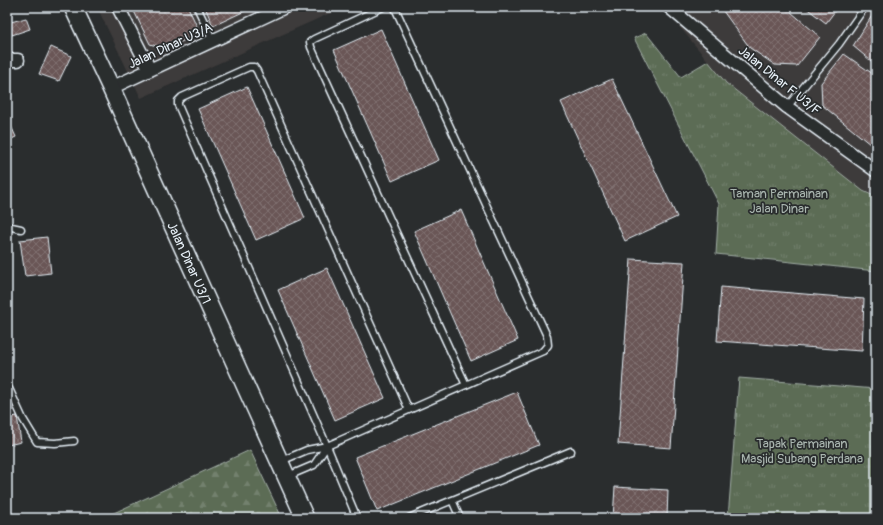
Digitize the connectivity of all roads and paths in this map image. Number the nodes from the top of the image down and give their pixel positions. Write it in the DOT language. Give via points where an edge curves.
graph roads {
  1 [pos="74,7"];
  2 [pos="118,7"];
  3 [pos="197,7"];
  4 [pos="283,7"];
  5 [pos="383,7"];
  6 [pos="394,7"];
  7 [pos="669,7"];
  8 [pos="865,7"];
  9 [pos="213,41"];
  10 [pos="150,70"];
  11 [pos="111,88"];
  12 [pos="787,107"];
  13 [pos="876,171"];
  14 [pos="7,226"];
  15 [pos="21,229"];
  16 [pos="7,384"];
  17 [pos="466,385"];
  18 [pos="409,410"];
  19 [pos="74,441"];
  20 [pos="327,446"];
  21 [pos="571,451"];
  22 [pos="284,469"];
  23 [pos="452,500"];
  24 [pos="305,518"];
  25 [pos="356,518"];
  26 [pos="408,518"];
  27 [pos="460,518"];
  1 -- 11 [label="street, Jalan Dinar U3/1"];
  2 -- 10 [label="street"];
  3 -- 9 [label="lane"];
  4 -- 9 [label="street, Jalan Dinar U3/A"];
  5 -- 17 [label="lane" via="314,39 310,42 311,47"];
  6 -- 17 [label="lane" via="547,336 548,345 543,351"];
  7 -- 12 [label="street, Jalan Dinar F U3/F"];
  8 -- 12 [label="lane" via="839,44"];
  9 -- 10 [label="street, Jalan Dinar U3/A"];
  10 -- 11 [label="street, Jalan Dinar U3/A"];
  11 -- 22 [label="street, Jalan Dinar U3/1"];
  12 -- 13 [label="street, Jalan Dinar F U3/F"];
  14 -- 15 [label="lane"];
  16 -- 19 [label="lane" via="37,442"];
  17 -- 18 [label="lane"];
  18 -- 20 [label="lane"];
  18 -- 20 [label="lane" via="258,71 254,67 249,67 235,73 182,97 178,100 178,105"];
  20 -- 22 [label="lane" via="307,450"];
  20 -- 22 [label="lane" via="314,464"];
  20 -- 25 [label="lane"];
  21 -- 23 [label="lane"];
  22 -- 24 [label="street, Jalan Dinar U3/1"];
  23 -- 26 [label="lane"];
  23 -- 27 [label="lane"];
}
